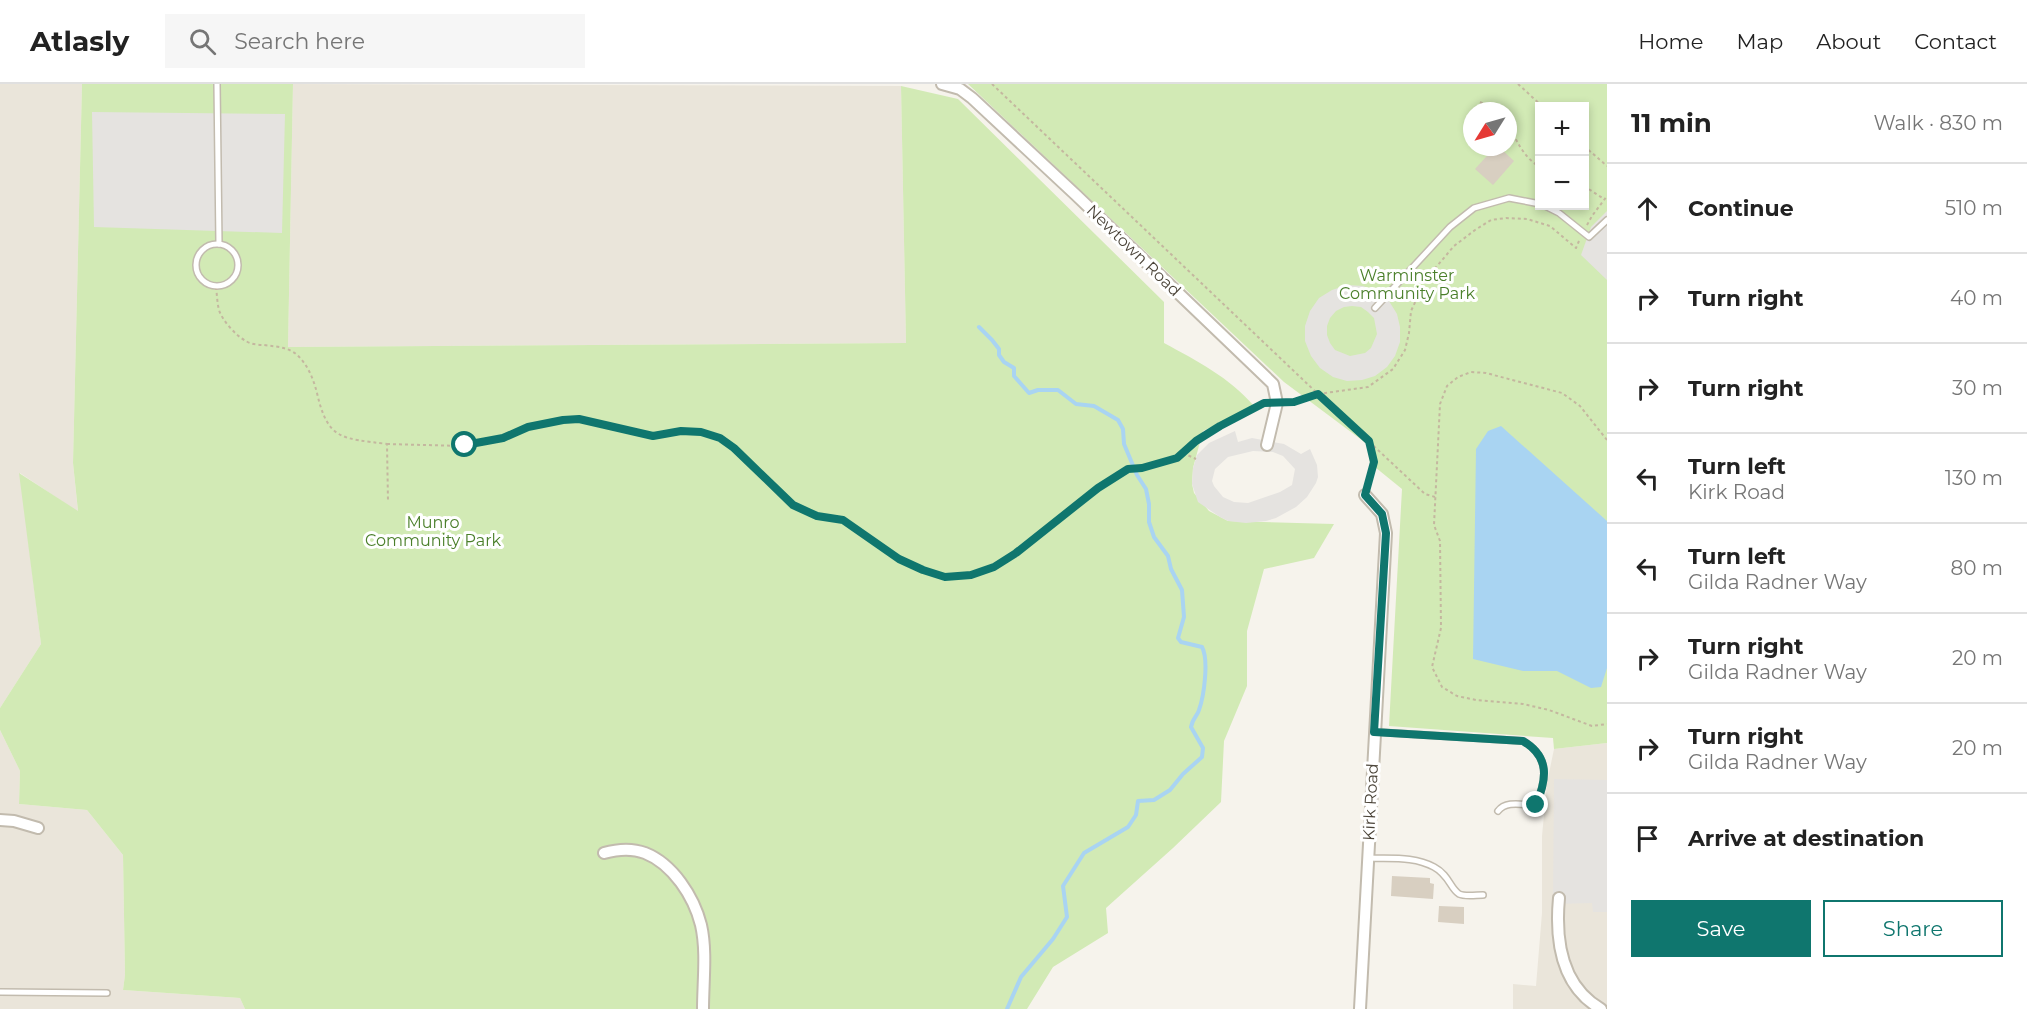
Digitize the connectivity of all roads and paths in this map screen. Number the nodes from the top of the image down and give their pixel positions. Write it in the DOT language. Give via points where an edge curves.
graph roads {
  1 [pos="217,84"];
  2 [pos="942,84"];
  3 [pos="992,84"];
  4 [pos="1518,84"];
  5 [pos="1538,102"];
  6 [pos="1517,142"];
  7 [pos="1589,150"];
  8 [pos="1535,164"];
  9 [pos="1607,166"];
  10 [pos="1589,189"];
  11 [pos="1607,196"];
  12 [pos="1604,199"];
  13 [pos="1535,203"];
  14 [pos="1553,210"];
  15 [pos="1607,220"];
  16 [pos="1583,232"];
  17 [pos="219,244"];
  18 [pos="216,286"];
  19 [pos="1375,308"];
  20 [pos="1318,394"];
  21 [pos="1277,403"];
  22 [pos="1607,440"];
  23 [pos="1369,441"];
  24 [pos="387,444"];
  25 [pos="1267,445"];
  26 [pos="1183,453"];
  27 [pos="1196,459"];
  28 [pos="1365,495"];
  29 [pos="1435,497"];
  30 [pos="388,502"];
  31 [pos="1607,724"];
  32 [pos="1374,732"];
  33 [pos="1498,812"];
  34 [pos="0,820"];
  35 [pos="38,828"];
  36 [pos="604,853"];
  37 [pos="1367,858"];
  38 [pos="1483,895"];
  39 [pos="1559,898"];
  40 [pos="0,992"];
  41 [pos="107,993"];
  42 [pos="704,1009"];
  43 [pos="1360,1009"];
  44 [pos="1601,1009"];
  1 -- 17 [label="lane"];
  2 -- 21 [label="street, Newtown Road" via="960,89 972,98 1174,289 1273,384"];
  3 -- 20 [label="path"];
  4 -- 5 [label="path"];
  6 -- 8 [label="path"];
  7 -- 9 [label="path"];
  10 -- 12 [label="path"];
  11 -- 12 [label="path"];
  12 -- 16 [label="path"];
  13 -- 19 [label="lane" via="1509,198 1474,208 1449,227"];
  14 -- 16 [label="lane"];
  15 -- 16 [label="lane" via="1589,237"];
  16 -- 20 [label="path" via="1576,248 1550,226 1527,219 1491,220 1454,246 1426,279 1411,311 1405,350 1393,369 1368,387"];
  17 -- 18 [label="lane" via="234,252 238,265 229,283"];
  17 -- 18 [label="lane" via="202,250 195,263 203,282"];
  18 -- 24 [label="path" via="219,312 247,342 291,350 303,361 314,381 325,422 332,430 361,441"];
  20 -- 21 [label="path"];
  20 -- 23 [label="path"];
  21 -- 25 [label="street"];
  21 -- 26 [label="path" via="1264,403 1220,426"];
  22 -- 29 [label="path" via="1580,406 1562,393 1471,372 1447,386 1440,404"];
  23 -- 28 [label="path" via="1374,462"];
  23 -- 29 [label="path" via="1425,494"];
  24 -- 26 [label="path" via="462,446 503,438 528,427 579,419 653,436 701,432 734,448 793,505 817,516 843,520 899,559 945,577 971,575 994,567 1128,469 1177,458"];
  24 -- 30 [label="path"];
  26 -- 27 [label="path"];
  28 -- 32 [label="street, Kirk Road" via="1382,514 1386,533"];
  29 -- 31 [label="path" via="1441,627 1432,667 1442,687 1457,696 1523,704 1592,726"];
  32 -- 33 [label="lane" via="1523,741 1531,746 1541,756 1544,767 1536,805 1508,804"];
  32 -- 37 [label="street, Kirk Road"];
  34 -- 35 [label="street"];
  36 -- 42 [label="street" via="630,849 645,853 667,867 691,899 701,927"];
  37 -- 38 [label="lane" via="1418,860 1442,871 1461,895"];
  37 -- 43 [label="street, Kirk Road"];
  39 -- 44 [label="street" via="1558,934 1563,962 1576,988"];
  40 -- 41 [label="lane"];
}
